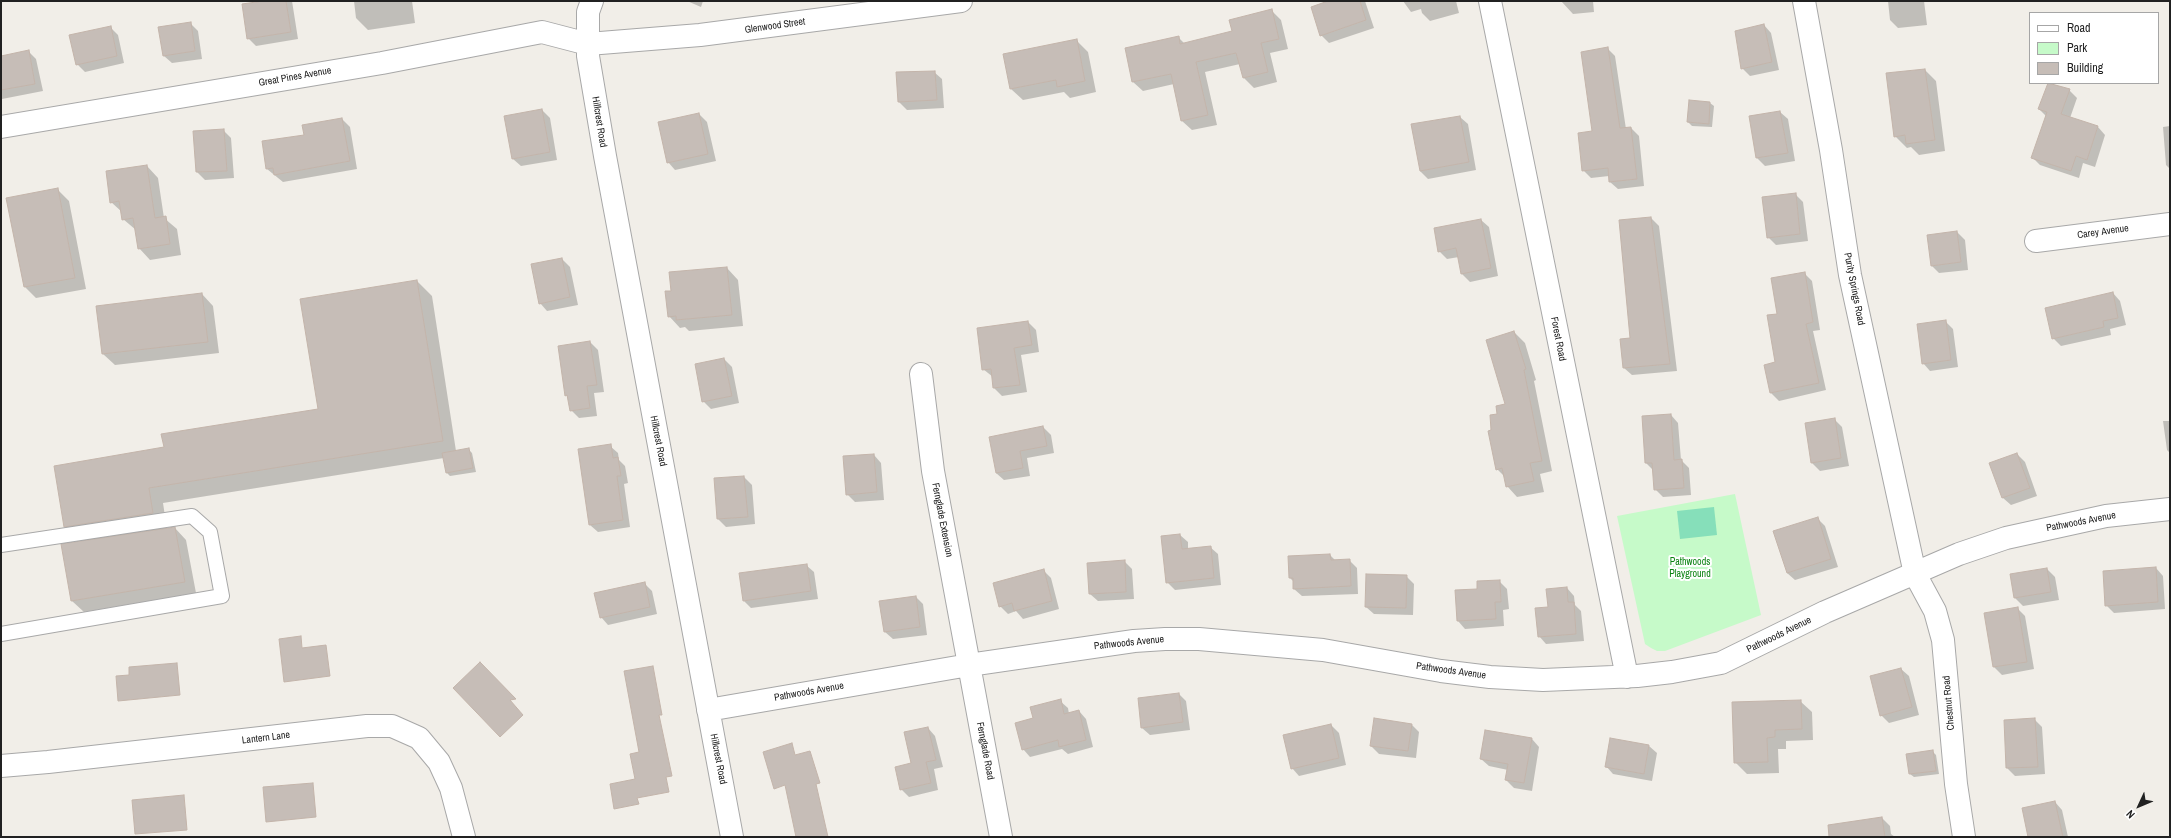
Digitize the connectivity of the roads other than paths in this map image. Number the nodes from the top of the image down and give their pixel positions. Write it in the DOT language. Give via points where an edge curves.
graph roads {
  1 [pos="592,1"];
  2 [pos="961,1"];
  3 [pos="1490,1"];
  4 [pos="1804,1"];
  5 [pos="588,44"];
  6 [pos="1,127"];
  7 [pos="2170,224"];
  8 [pos="2036,241"];
  9 [pos="921,374"];
  10 [pos="2170,509"];
  11 [pos="1,545"];
  12 [pos="1915,574"];
  13 [pos="1,634"];
  14 [pos="969,665"];
  15 [pos="1626,677"];
  16 [pos="708,710"];
  17 [pos="1,766"];
  18 [pos="464,837"];
  19 [pos="732,837"];
  20 [pos="1001,837"];
  21 [pos="1964,837"];
  1 -- 5 [label="street, Hillcrest Road" via="588,12"];
  2 -- 5 [label="street, Glenwood Street" via="700,35"];
  3 -- 15 [label="street, Forest Road"];
  4 -- 12 [label="street, Purity Springs Road" via="1850,275"];
  5 -- 6 [label="street, Great Pines Avenue" via="542,32 382,63"];
  5 -- 16 [label="street, Hillcrest Road" via="605,156"];
  7 -- 8 [label="street, Carey Avenue"];
  9 -- 14 [label="street, Fernglade Extension" via="932,465"];
  10 -- 12 [label="street, Pathwoods Avenue" via="2106,516 2006,538 1959,554"];
  11 -- 13 [label="lane" via="192,516 210,532 222,596"];
  12 -- 15 [label="street, Pathwoods Avenue" via="1825,612 1721,663"];
  12 -- 21 [label="street, Chestnut Road" via="1935,611 1943,640 1956,784"];
  14 -- 15 [label="street, Pathwoods Avenue" via="1134,641 1199,639 1323,650 1490,677 1543,680"];
  14 -- 16 [label="street, Pathwoods Avenue"];
  14 -- 20 [label="street, Fernglade Road"];
  16 -- 19 [label="street, Hillcrest Road"];
  17 -- 18 [label="street, Lantern Lane" via="367,726 392,726 419,738 440,762 451,788"];
}
